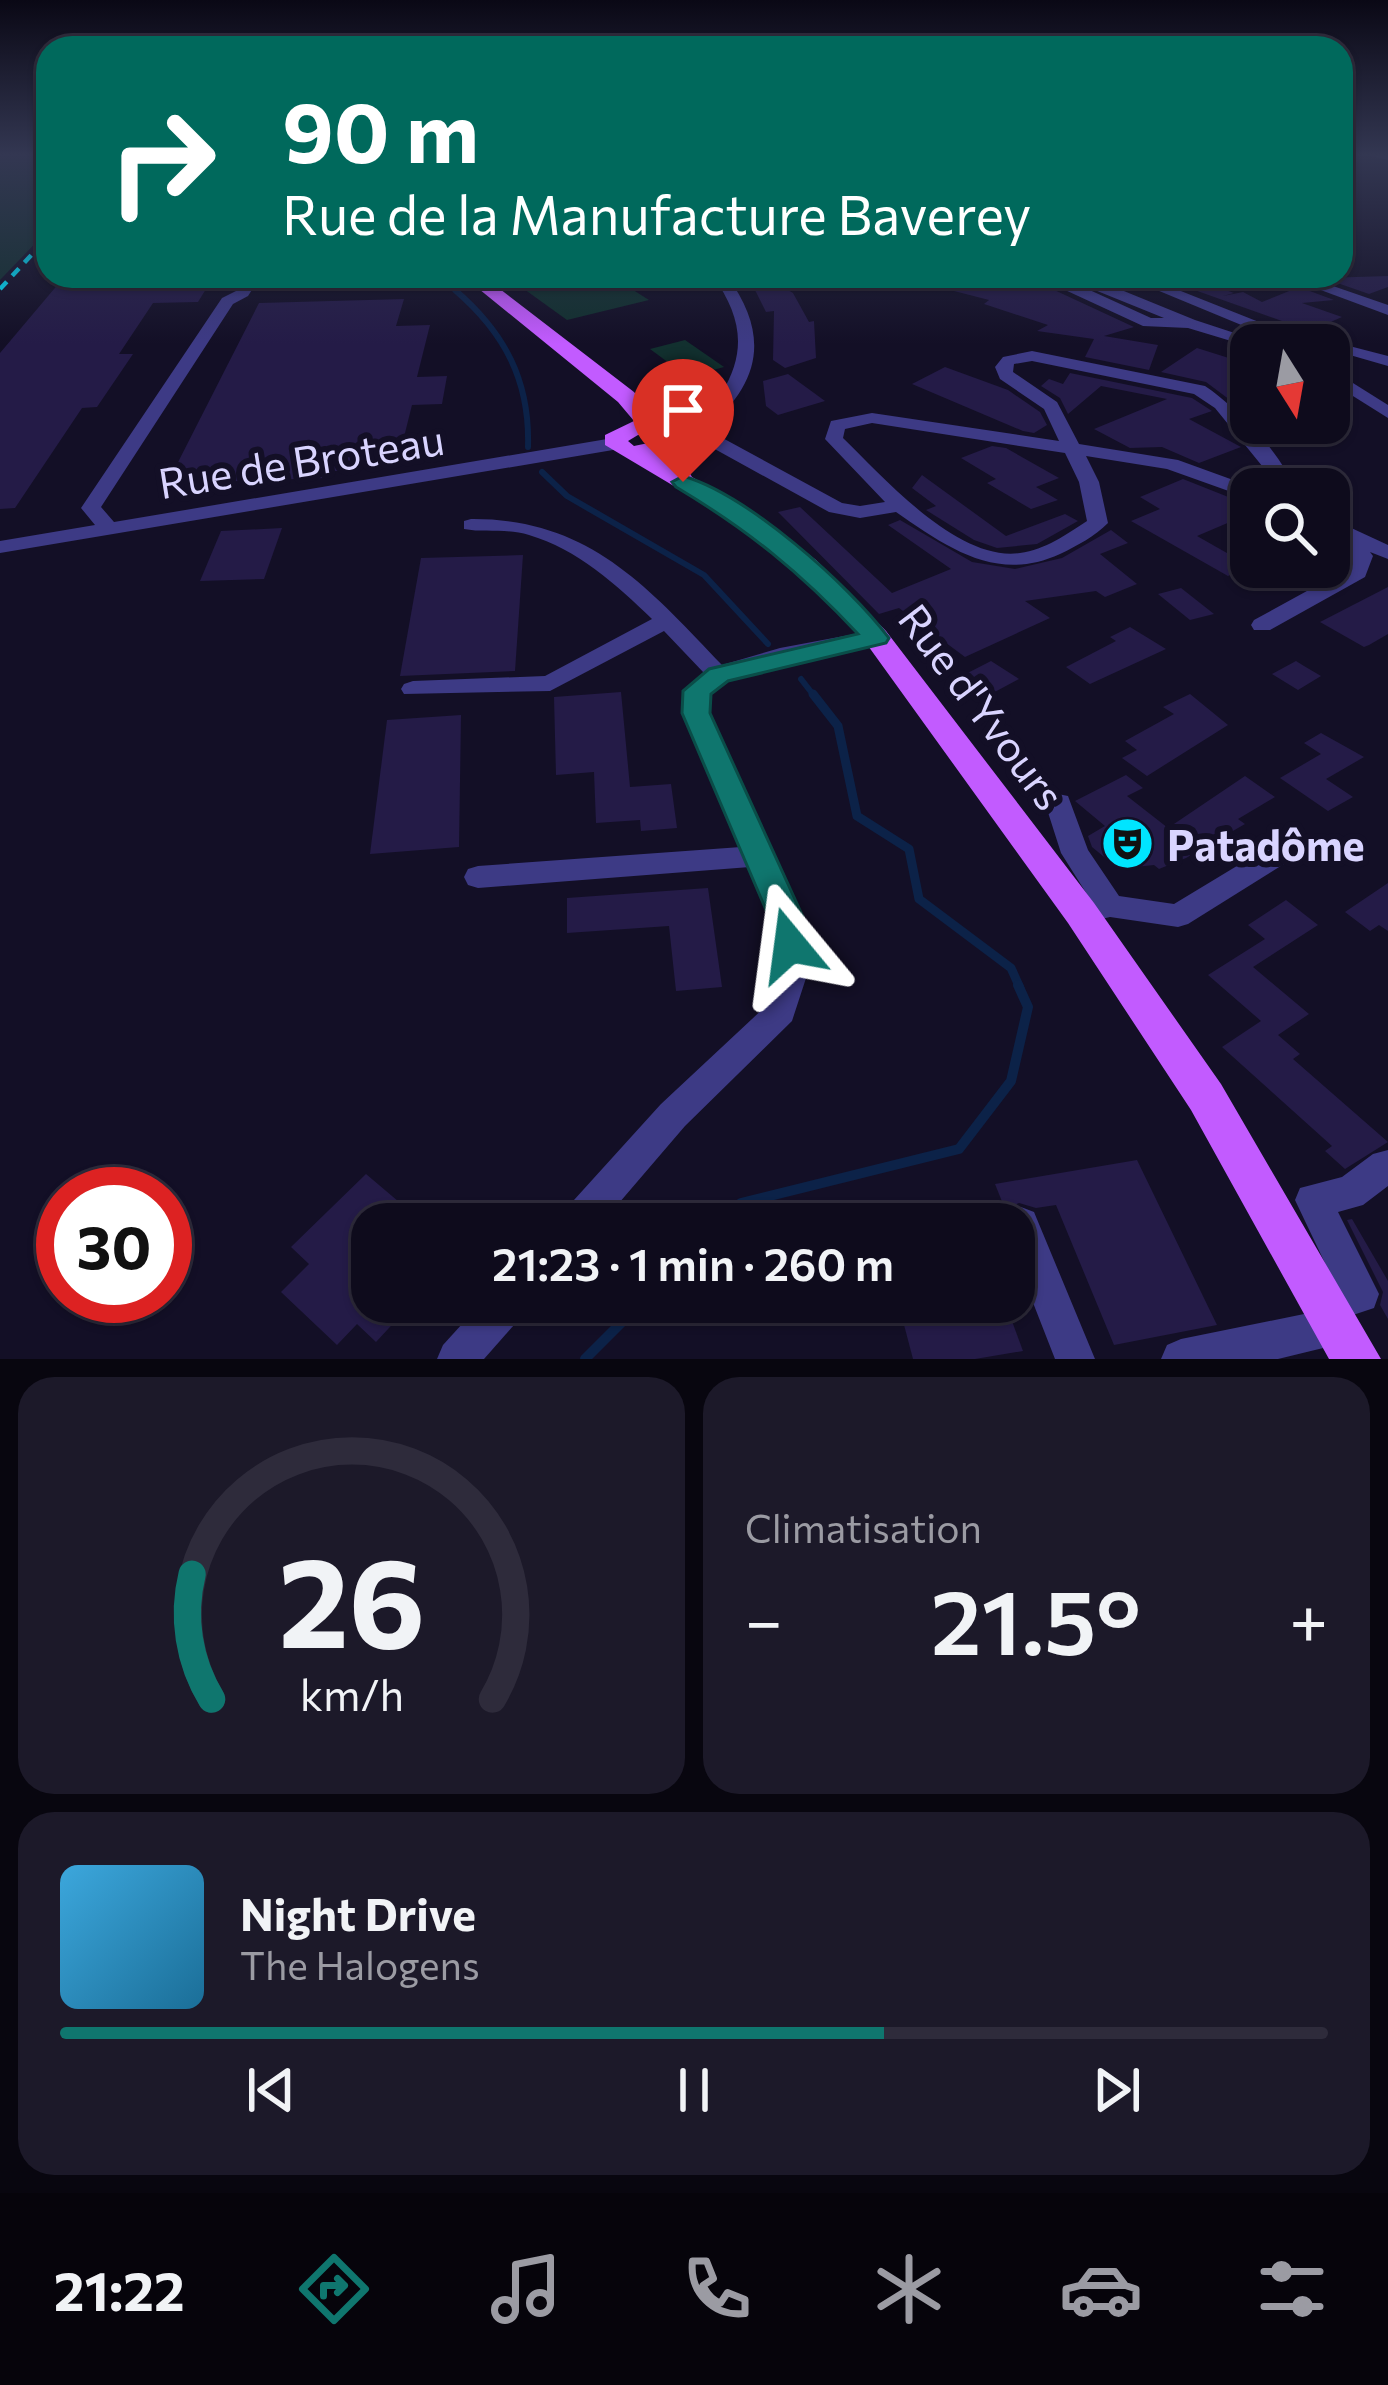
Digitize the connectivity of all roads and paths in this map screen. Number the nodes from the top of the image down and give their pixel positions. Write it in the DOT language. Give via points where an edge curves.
graph roads {
  1 [pos="246,288"];
  2 [pos="487,288"];
  3 [pos="727,288"];
  4 [pos="1072,288"];
  5 [pos="1104,288"];
  6 [pos="1160,288"];
  7 [pos="1325,288"];
  8 [pos="1388,310"];
  9 [pos="1189,323"];
  10 [pos="1252,324"];
  11 [pos="1230,335"];
  12 [pos="1350,350"];
  13 [pos="1388,361"];
  14 [pos="687,386"];
  15 [pos="1350,387"];
  16 [pos="619,392"];
  17 [pos="728,401"];
  18 [pos="1388,413"];
  19 [pos="694,430"];
  20 [pos="661,438"];
  21 [pos="625,443"];
  22 [pos="1069,448"];
  23 [pos="1274,468"];
  24 [pos="683,482"];
  25 [pos="1230,485"];
  26 [pos="900,505"];
  27 [pos="470,525"];
  28 [pos="109,529"];
  29 [pos="1350,533"];
  30 [pos="0,548"];
  31 [pos="1350,549"];
  32 [pos="1388,553"];
  33 [pos="1350,576"];
  34 [pos="1329,588"];
  35 [pos="667,620"];
  36 [pos="1262,625"];
  37 [pos="876,638"];
  38 [pos="718,675"];
  39 [pos="413,689"];
  40 [pos="1058,803"];
  41 [pos="1293,844"];
  42 [pos="760,856"];
  43 [pos="478,877"];
  44 [pos="1095,910"];
  45 [pos="1386,1166"];
  46 [pos="595,1203"];
  47 [pos="1035,1260"];
  48 [pos="489,1323"];
  49 [pos="1340,1330"];
  50 [pos="457,1359"];
  51 [pos="1075,1359"];
  52 [pos="1181,1359"];
  1 -- 28 [label="street" via="227,301 91,508"];
  2 -- 16 [label="main road"];
  3 -- 17 [label="street" via="744,317 740,381"];
  4 -- 9 [label="street" via="1149,323"];
  5 -- 9 [label="street"];
  6 -- 10 [label="street"];
  7 -- 8 [label="street"];
  9 -- 11 [label="street"];
  12 -- 13 [label="street"];
  14 -- 17 [label="street"];
  15 -- 18 [label="street"];
  16 -- 20 [label="main road"];
  16 -- 21 [label="main road"];
  17 -- 19 [label="street"];
  19 -- 20 [label="street"];
  19 -- 26 [label="street" via="836,508"];
  20 -- 21 [label="main road"];
  20 -- 24 [label="main road"];
  21 -- 24 [label="main road, Rue d'Yvours"];
  21 -- 28 [label="street, Rue de Broteau" via="366,496"];
  22 -- 23 [label="street" via="1051,406 1006,375 1009,360 1070,362 1214,396"];
  22 -- 25 [label="street" via="1172,464"];
  22 -- 26 [label="street" via="1089,482 1098,523 1024,559 985,561"];
  22 -- 26 [label="street" via="872,418 837,425 834,439"];
  24 -- 37 [label="main road, Rue d'Yvours" via="807,566"];
  27 -- 35 [label="street" via="534,529 606,567"];
  28 -- 30 [label="street, Rue de Broteau"];
  29 -- 32 [label="street"];
  31 -- 33 [label="street" via="1362,556"];
  34 -- 36 [label="street"];
  35 -- 38 [label="street"];
  35 -- 39 [label="street" via="550,682"];
  37 -- 38 [label="street"];
  37 -- 44 [label="main road, Rue d'Yvours"];
  38 -- 42 [label="street" via="697,691 696,713"];
  40 -- 44 [label="street"];
  41 -- 44 [label="street" via="1178,916"];
  42 -- 43 [label="street"];
  42 -- 46 [label="street" via="786,917 794,972 781,1012"];
  44 -- 49 [label="main road, Rue d'Yvours"];
  45 -- 49 [label="street" via="1351,1193 1313,1200 1360,1294"];
  47 -- 51 [label="street"];
  48 -- 50 [label="street"];
  49 -- 52 [label="street"];
}
